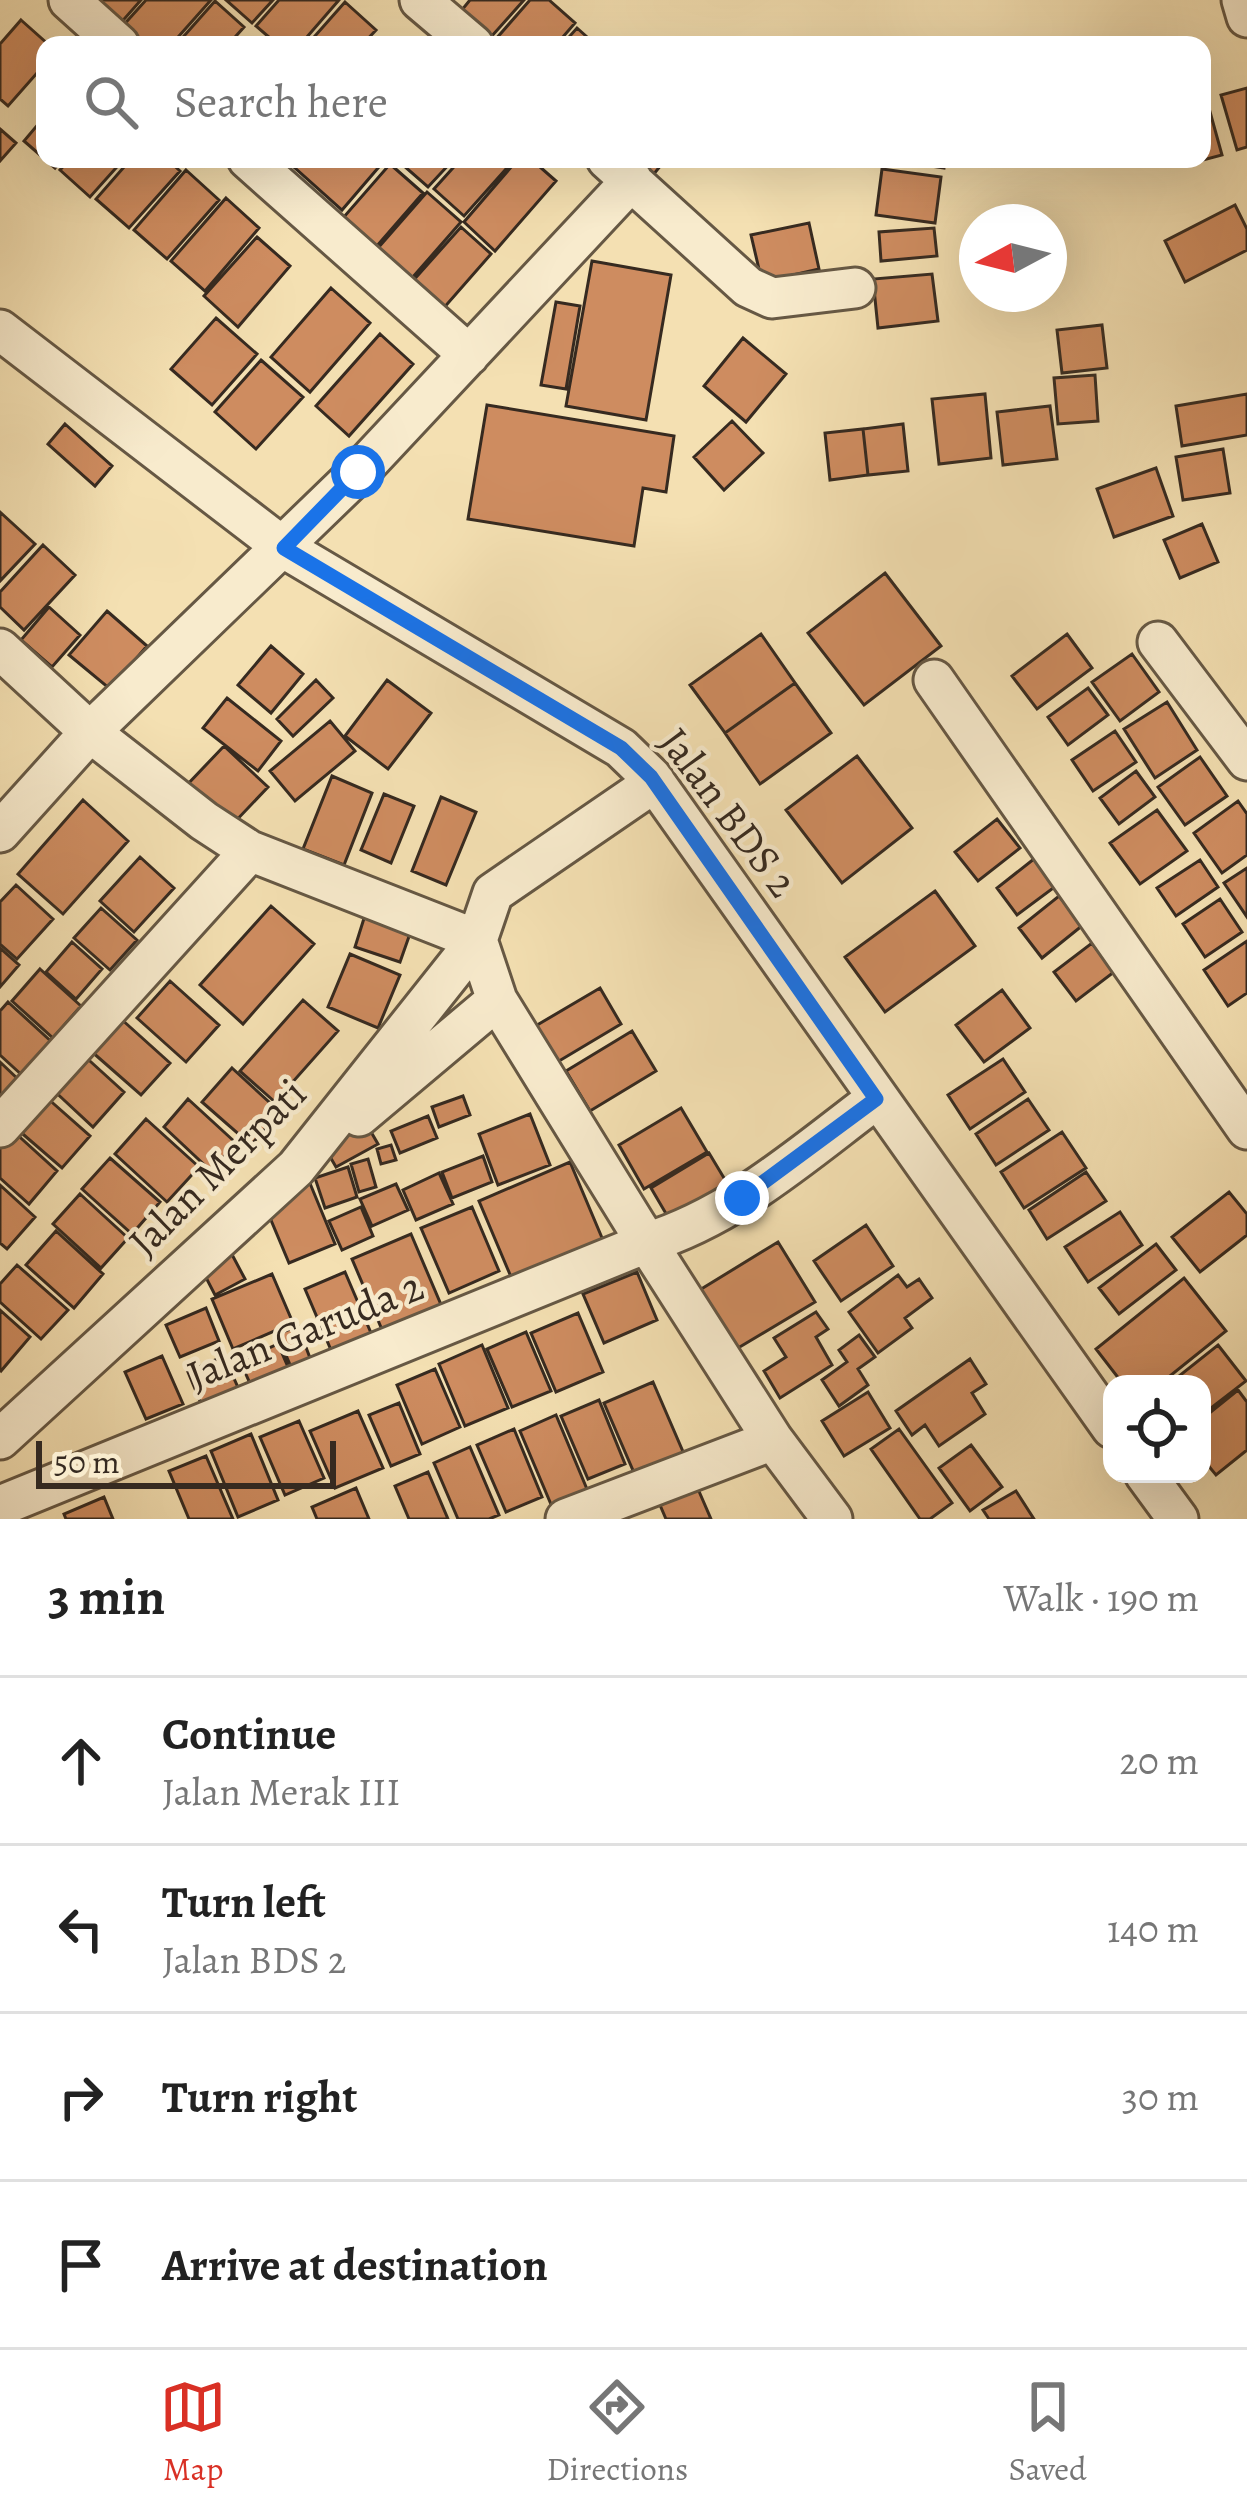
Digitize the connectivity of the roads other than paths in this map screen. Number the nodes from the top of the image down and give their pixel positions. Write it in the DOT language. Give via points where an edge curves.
graph roads {
  1 [pos="68,0"];
  2 [pos="420,0"];
  3 [pos="1242,0"];
  4 [pos="1247,17"];
  5 [pos="109,36"];
  6 [pos="462,36"];
  7 [pos="258,168"];
  8 [pos="620,170"];
  9 [pos="855,288"];
  10 [pos="0,330"];
  11 [pos="469,355"];
  12 [pos="284,548"];
  13 [pos="1158,642"];
  14 [pos="0,649"];
  15 [pos="934,680"];
  16 [pos="90,732"];
  17 [pos="1247,760"];
  18 [pos="655,782"];
  19 [pos="0,832"];
  20 [pos="250,851"];
  21 [pos="477,940"];
  22 [pos="497,1000"];
  23 [pos="876,1099"];
  24 [pos="0,1127"];
  25 [pos="1247,1129"];
  26 [pos="296,1168"];
  27 [pos="646,1243"];
  28 [pos="1103,1415"];
  29 [pos="0,1438"];
  30 [pos="773,1440"];
  31 [pos="0,1506"];
  32 [pos="566,1519"];
  33 [pos="832,1519"];
  1 -- 5 [label="street"];
  2 -- 6 [label="street"];
  3 -- 4 [label="street"];
  7 -- 11 [label="street"];
  8 -- 9 [label="street" via="748,287 772,298"];
  8 -- 11 [label="street"];
  10 -- 12 [label="street, Jalan BDS 2"];
  11 -- 12 [label="street"];
  12 -- 16 [label="street"];
  12 -- 18 [label="street, Jalan BDS 2" via="621,748"];
  13 -- 17 [label="street"];
  14 -- 16 [label="street"];
  15 -- 25 [label="street"];
  16 -- 19 [label="street"];
  16 -- 20 [label="street"];
  18 -- 21 [label="street, Jalan Merpati" via="493,893"];
  18 -- 23 [label="street, Jalan BDS 2"];
  20 -- 21 [label="street"];
  20 -- 24 [label="street"];
  21 -- 22 [label="street"];
  21 -- 26 [label="street, Jalan Merpati"];
  22 -- 26 [label="street"];
  22 -- 27 [label="street"];
  23 -- 27 [label="street, Jalan Garuda 2" via="742,1198"];
  23 -- 28 [label="street, Jalan BDS 2"];
  26 -- 29 [label="street, Jalan Merpati"];
  27 -- 30 [label="street"];
  27 -- 31 [label="street, Jalan Garuda 2"];
  30 -- 32 [label="street"];
  30 -- 33 [label="street"];
}
